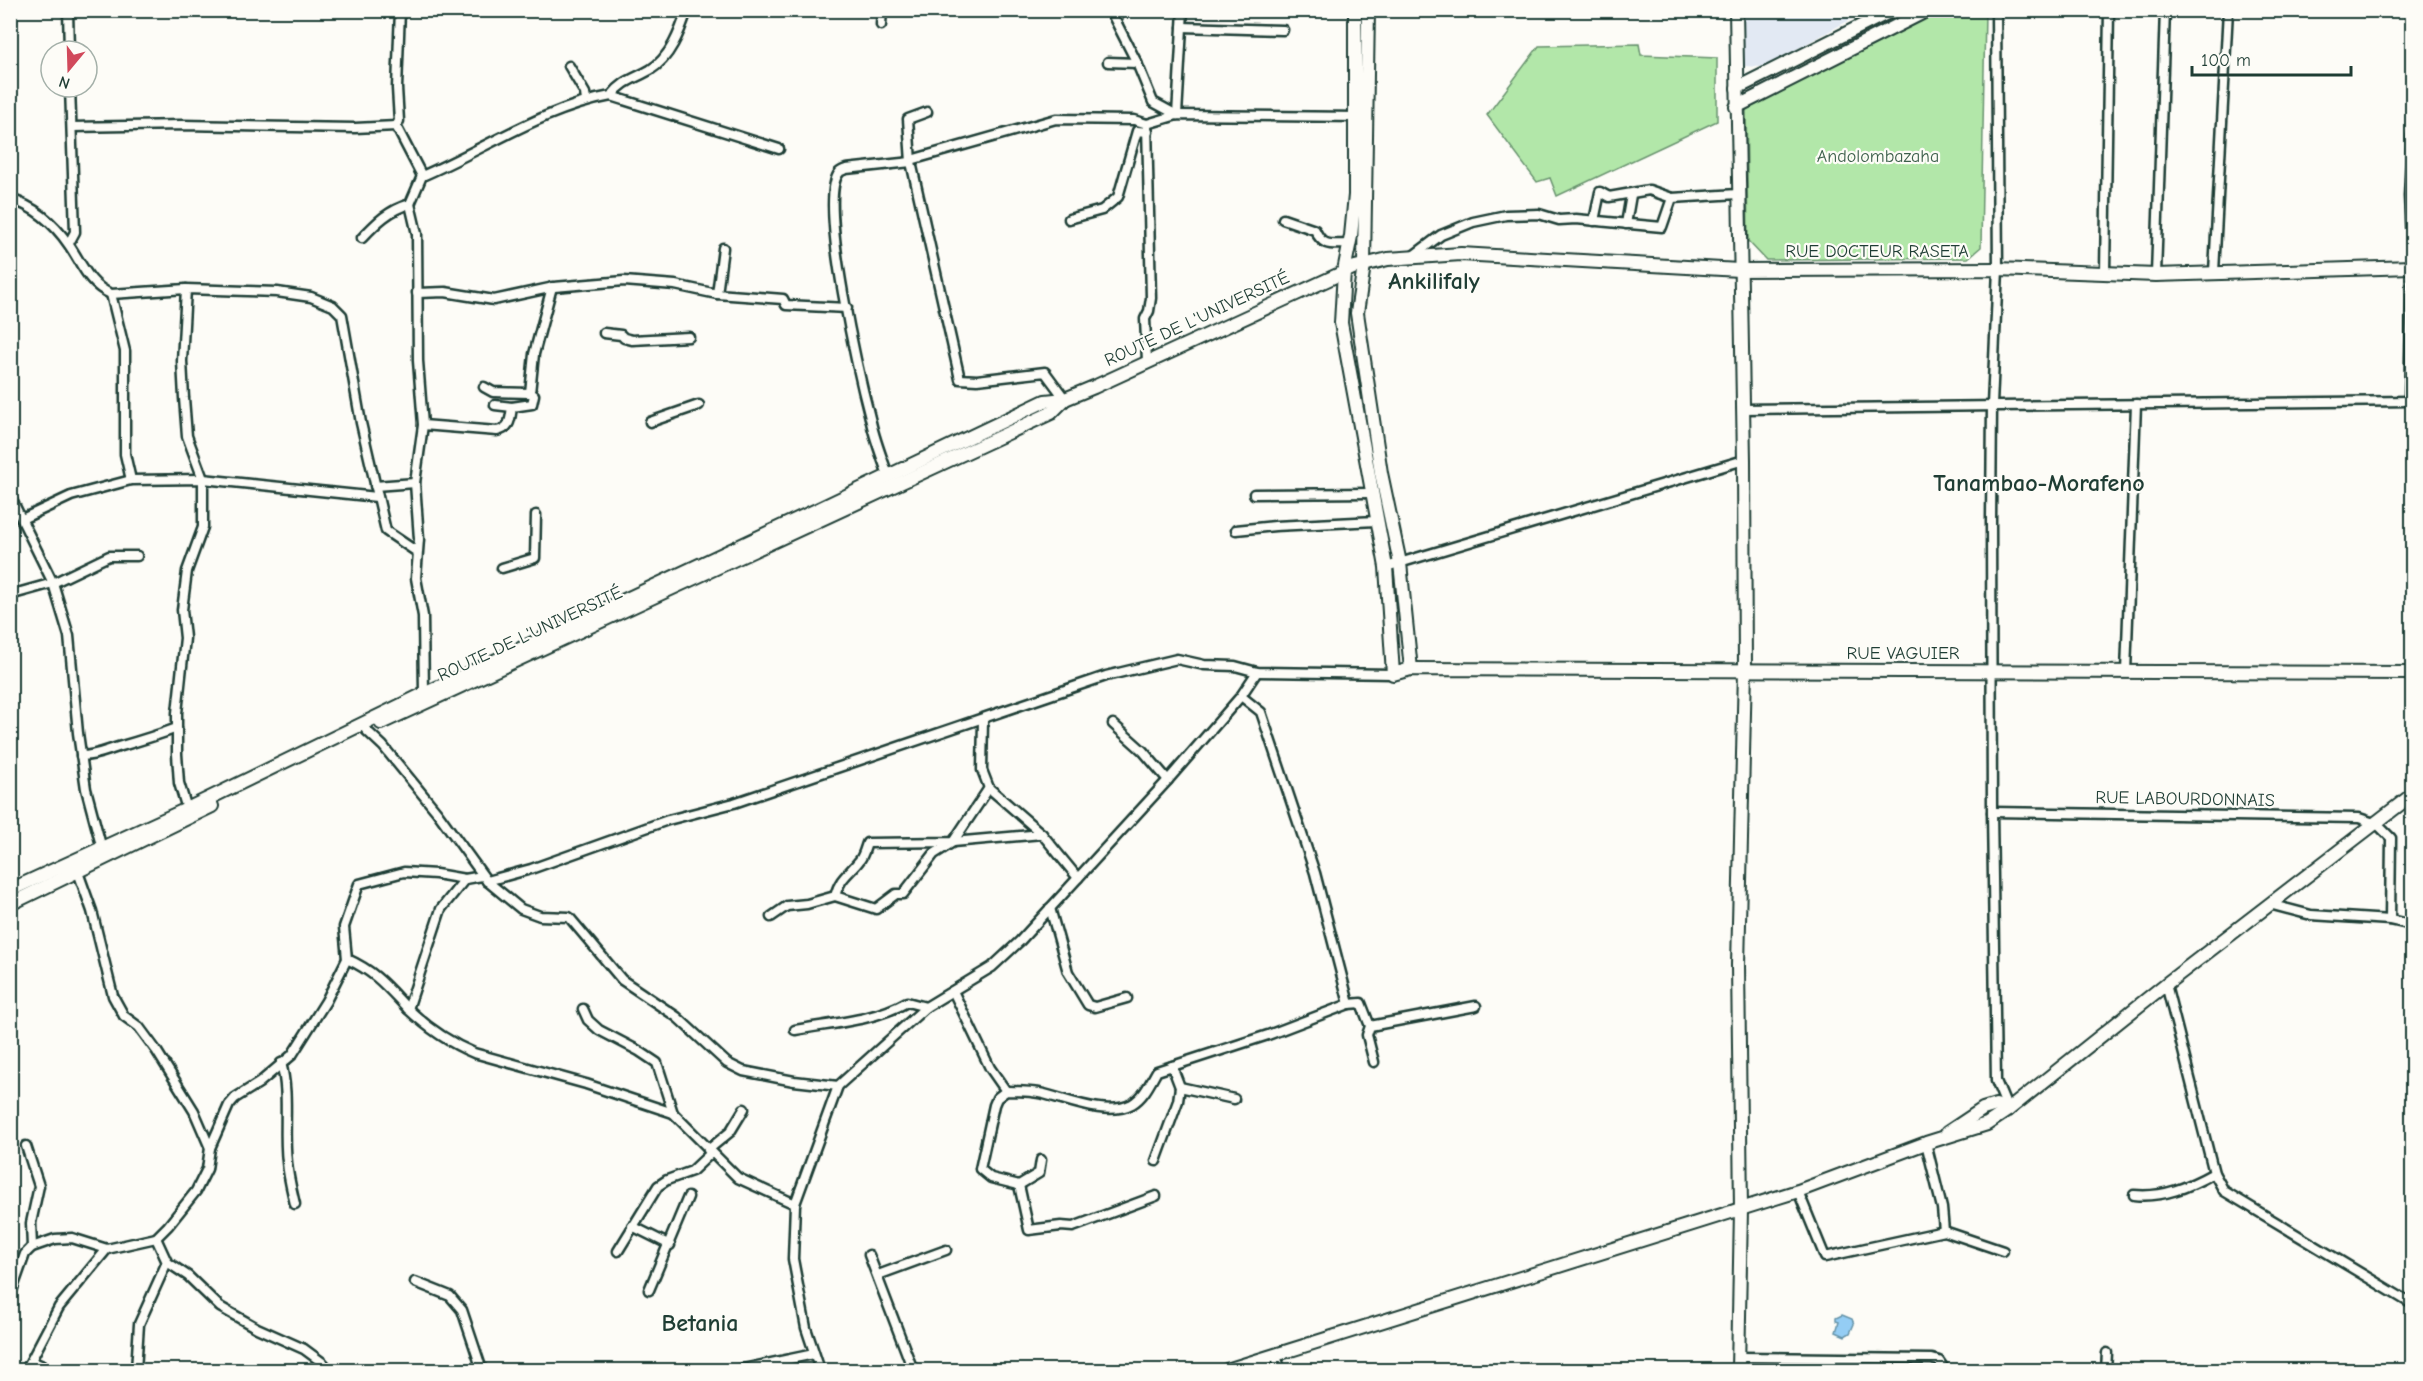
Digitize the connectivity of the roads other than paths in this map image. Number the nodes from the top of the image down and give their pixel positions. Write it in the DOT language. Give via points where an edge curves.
graph roads {
  1 [pos="68,10"];
  2 [pos="400,10"];
  3 [pos="687,10"];
  4 [pos="882,10"];
  5 [pos="1110,10"];
  6 [pos="1183,10"];
  7 [pos="1355,10"];
  8 [pos="1368,10"];
  9 [pos="1736,10"];
  10 [pos="1893,10"];
  11 [pos="1928,10"];
  12 [pos="1996,10"];
  13 [pos="2109,10"];
  14 [pos="2165,10"];
  15 [pos="2228,10"];
  16 [pos="2409,10"];
  17 [pos="2412,15"];
  18 [pos="881,25"];
  19 [pos="1182,27"];
  20 [pos="1283,30"];
  21 [pos="69,39"];
  22 [pos="1108,62"];
  23 [pos="1137,63"];
  24 [pos="569,66"];
  25 [pos="1737,88"];
  26 [pos="611,96"];
  27 [pos="71,99"];
  28 [pos="586,101"];
  29 [pos="1737,107"];
  30 [pos="927,112"];
  31 [pos="1177,114"];
  32 [pos="1361,117"];
  33 [pos="396,126"];
  34 [pos="72,127"];
  35 [pos="1148,128"];
  36 [pos="2412,135"];
  37 [pos="779,149"];
  38 [pos="911,161"];
  39 [pos="423,176"];
  40 [pos="1738,194"];
  41 [pos="1631,195"];
  42 [pos="1672,198"];
  43 [pos="10,199"];
  44 [pos="410,204"];
  45 [pos="1069,219"];
  46 [pos="1283,219"];
  47 [pos="1594,221"];
  48 [pos="1626,224"];
  49 [pos="362,238"];
  50 [pos="69,243"];
  51 [pos="1350,244"];
  52 [pos="723,248"];
  53 [pos="1413,256"];
  54 [pos="2412,260"];
  55 [pos="1364,265"];
  56 [pos="2412,267"];
  57 [pos="1998,269"];
  58 [pos="1739,270"];
  59 [pos="1344,271"];
  60 [pos="2105,272"];
  61 [pos="2214,272"];
  62 [pos="2156,275"];
  63 [pos="2412,279"];
  64 [pos="552,287"];
  65 [pos="186,289"];
  66 [pos="417,293"];
  67 [pos="111,294"];
  68 [pos="717,294"];
  69 [pos="847,308"];
  70 [pos="604,333"];
  71 [pos="689,337"];
  72 [pos="1148,361"];
  73 [pos="484,387"];
  74 [pos="530,393"];
  75 [pos="1065,399"];
  76 [pos="2411,401"];
  77 [pos="2136,404"];
  78 [pos="495,405"];
  79 [pos="699,405"];
  80 [pos="1992,405"];
  81 [pos="512,407"];
  82 [pos="1742,409"];
  83 [pos="650,422"];
  84 [pos="423,425"];
  85 [pos="1744,460"];
  86 [pos="888,475"];
  87 [pos="203,479"];
  88 [pos="131,480"];
  89 [pos="415,483"];
  90 [pos="375,486"];
  91 [pos="1371,493"];
  92 [pos="1254,494"];
  93 [pos="10,496"];
  94 [pos="377,497"];
  95 [pos="536,515"];
  96 [pos="22,519"];
  97 [pos="1376,520"];
  98 [pos="1236,530"];
  99 [pos="417,552"];
  100 [pos="137,556"];
  101 [pos="1400,563"];
  102 [pos="1386,567"];
  103 [pos="502,568"];
  104 [pos="53,583"];
  105 [pos="10,595"];
  106 [pos="1411,669"];
  107 [pos="1745,670"];
  108 [pos="1257,672"];
  109 [pos="1993,672"];
  110 [pos="2126,672"];
  111 [pos="2412,673"];
  112 [pos="1393,674"];
  113 [pos="424,694"];
  114 [pos="1241,696"];
  115 [pos="983,720"];
  116 [pos="1113,724"];
  117 [pos="177,728"];
  118 [pos="366,730"];
  119 [pos="81,756"];
  120 [pos="1168,780"];
  121 [pos="989,788"];
  122 [pos="2412,795"];
  123 [pos="187,809"];
  124 [pos="1992,813"];
  125 [pos="2377,824"];
  126 [pos="1042,834"];
  127 [pos="953,842"];
  128 [pos="102,849"];
  129 [pos="78,872"];
  130 [pos="484,878"];
  131 [pos="1078,878"];
  132 [pos="465,879"];
  133 [pos="10,890"];
  134 [pos="835,896"];
  135 [pos="10,904"];
  136 [pos="2270,904"];
  137 [pos="1050,908"];
  138 [pos="771,917"];
  139 [pos="2390,920"];
  140 [pos="2412,925"];
  141 [pos="347,959"];
  142 [pos="2166,984"];
  143 [pos="953,991"];
  144 [pos="1127,998"];
  145 [pos="1349,1004"];
  146 [pos="1476,1006"];
  147 [pos="926,1007"];
  148 [pos="408,1009"];
  149 [pos="584,1009"];
  150 [pos="1370,1026"];
  151 [pos="795,1030"];
  152 [pos="1374,1062"];
  153 [pos="281,1063"];
  154 [pos="1172,1066"];
  155 [pos="838,1086"];
  156 [pos="1180,1087"];
  157 [pos="1006,1091"];
  158 [pos="1234,1099"];
  159 [pos="744,1109"];
  160 [pos="2008,1110"];
  161 [pos="673,1113"];
  162 [pos="1926,1143"];
  163 [pos="26,1146"];
  164 [pos="210,1148"];
  165 [pos="710,1152"];
  166 [pos="1041,1160"];
  167 [pos="1156,1161"];
  168 [pos="2214,1173"];
  169 [pos="1019,1185"];
  170 [pos="1798,1191"];
  171 [pos="2134,1195"];
  172 [pos="1156,1196"];
  173 [pos="688,1197"];
  174 [pos="295,1204"];
  175 [pos="795,1204"];
  176 [pos="1741,1209"];
  177 [pos="632,1226"];
  178 [pos="1944,1231"];
  179 [pos="156,1238"];
  180 [pos="670,1245"];
  181 [pos="32,1246"];
  182 [pos="107,1249"];
  183 [pos="946,1250"];
  184 [pos="618,1251"];
  185 [pos="2003,1251"];
  186 [pos="869,1255"];
  187 [pos="167,1262"];
  188 [pos="878,1275"];
  189 [pos="415,1282"];
  190 [pos="10,1289"];
  191 [pos="649,1290"];
  192 [pos="2412,1304"];
  193 [pos="2107,1353"];
  194 [pos="814,1354"];
  195 [pos="1276,1354"];
  196 [pos="1738,1358"];
  197 [pos="31,1360"];
  198 [pos="481,1369"];
  199 [pos="26,1371"];
  200 [pos="52,1371"];
  201 [pos="136,1371"];
  202 [pos="329,1371"];
  203 [pos="469,1371"];
  204 [pos="738,1371"];
  205 [pos="820,1371"];
  206 [pos="913,1371"];
  207 [pos="1227,1371"];
  208 [pos="1280,1371"];
  209 [pos="1738,1371"];
  210 [pos="1945,1371"];
  211 [pos="2106,1371"];
  1 -- 21 [label="street"];
  2 -- 33 [label="street"];
  3 -- 26 [label="street" via="662,61 619,86"];
  4 -- 18 [label="street"];
  5 -- 23 [label="street"];
  6 -- 19 [label="street"];
  7 -- 32 [label="street"];
  8 -- 32 [label="street"];
  9 -- 25 [label="street"];
  10 -- 25 [label="street"];
  11 -- 29 [label="street"];
  12 -- 57 [label="street"];
  13 -- 60 [label="street"];
  14 -- 62 [label="street"];
  15 -- 61 [label="street"];
  16 -- 17 [label="street"];
  19 -- 20 [label="street"];
  19 -- 31 [label="street"];
  22 -- 23 [label="street"];
  23 -- 31 [label="street" via="1153,102"];
  24 -- 28 [label="street"];
  25 -- 29 [label="street"];
  26 -- 28 [label="street"];
  26 -- 37 [label="street"];
  27 -- 34 [label="street"];
  28 -- 39 [label="street" via="556,111"];
  29 -- 40 [label="street"];
  30 -- 38 [label="street" via="908,119"];
  31 -- 32 [label="street"];
  31 -- 35 [label="street"];
  32 -- 51 [label="street"];
  32 -- 55 [label="street"];
  33 -- 34 [label="street"];
  33 -- 39 [label="street"];
  34 -- 50 [label="street" via="75,232"];
  35 -- 38 [label="street" via="1134,120 1056,119"];
  35 -- 45 [label="street" via="1137,131 1118,197 1102,210"];
  35 -- 72 [label="street"];
  36 -- 54 [label="street"];
  38 -- 69 [label="street" via="846,169 835,180 831,207 839,277"];
  38 -- 75 [label="street" via="960,379 1045,372"];
  39 -- 44 [label="street"];
  40 -- 42 [label="street"];
  40 -- 58 [label="street"];
  41 -- 42 [label="street" via="1649,190"];
  41 -- 47 [label="street" via="1609,197 1600,192"];
  41 -- 48 [label="street"];
  42 -- 48 [label="street" via="1662,227"];
  43 -- 50 [label="street" via="27,204 50,220"];
  44 -- 49 [label="street" via="379,219"];
  44 -- 66 [label="street" via="417,234"];
  46 -- 51 [label="street" via="1315,230 1320,240 1328,244"];
  47 -- 48 [label="street"];
  47 -- 53 [label="street" via="1559,220 1539,214 1506,215 1441,235"];
  50 -- 67 [label="street" via="92,282"];
  51 -- 59 [label="street"];
  52 -- 68 [label="street"];
  53 -- 55 [label="street, RUE DOCTEUR RASETA"];
  53 -- 58 [label="street, RUE DOCTEUR RASETA" via="1461,254"];
  55 -- 59 [label="street, RUE DOCTEUR RASETA"];
  55 -- 101 [label="street" via="1358,313 1381,473"];
  56 -- 61 [label="street, RUE DOCTEUR RASETA"];
  57 -- 58 [label="street, RUE DOCTEUR RASETA"];
  57 -- 60 [label="street, RUE DOCTEUR RASETA"];
  57 -- 80 [label="street"];
  58 -- 82 [label="street"];
  59 -- 72 [label="street, ROUTE DE L'UNIVERSITÉ"];
  59 -- 91 [label="street" via="1341,323"];
  60 -- 62 [label="street, RUE DOCTEUR RASETA"];
  61 -- 62 [label="street, RUE DOCTEUR RASETA"];
  63 -- 76 [label="street"];
  64 -- 66 [label="street" via="494,300 455,293"];
  64 -- 68 [label="street" via="624,281 675,285"];
  64 -- 74 [label="street" via="534,354"];
  65 -- 67 [label="street"];
  65 -- 87 [label="street" via="182,361 187,436"];
  65 -- 90 [label="street" via="311,297 333,306 342,315"];
  66 -- 84 [label="street"];
  67 -- 88 [label="street" via="125,351 125,454"];
  68 -- 69 [label="street" via="783,299 786,305"];
  69 -- 86 [label="street" via="871,423"];
  70 -- 71 [label="street" via="632,340"];
  72 -- 75 [label="street, ROUTE DE L'UNIVERSITÉ"];
  73 -- 74 [label="street" via="493,392"];
  74 -- 81 [label="street" via="534,395 532,404"];
  75 -- 86 [label="street, ROUTE DE L'UNIVERSITÉ" via="1045,400"];
  75 -- 118 [label="street, ROUTE DE L'UNIVERSITÉ" via="1051,413"];
  76 -- 77 [label="street"];
  77 -- 80 [label="street"];
  77 -- 110 [label="street"];
  78 -- 81 [label="street"];
  79 -- 83 [label="street"];
  80 -- 82 [label="street"];
  80 -- 109 [label="street"];
  81 -- 84 [label="street" via="510,424 497,431"];
  82 -- 85 [label="street"];
  84 -- 89 [label="street"];
  85 -- 101 [label="street"];
  85 -- 107 [label="street"];
  86 -- 113 [label="street, ROUTE DE L'UNIVERSITÉ"];
  87 -- 88 [label="street"];
  87 -- 94 [label="street"];
  87 -- 117 [label="street" via="203,527 188,571 182,610 185,638"];
  88 -- 96 [label="street" via="71,496"];
  89 -- 90 [label="street"];
  89 -- 99 [label="street"];
  90 -- 94 [label="street"];
  91 -- 92 [label="street"];
  91 -- 97 [label="street"];
  93 -- 96 [label="street"];
  94 -- 99 [label="street" via="386,531"];
  95 -- 103 [label="street" via="535,558"];
  96 -- 104 [label="street"];
  97 -- 98 [label="street"];
  97 -- 102 [label="street"];
  99 -- 113 [label="street"];
  100 -- 104 [label="street" via="109,556"];
  101 -- 102 [label="street"];
  101 -- 106 [label="street"];
  102 -- 112 [label="street"];
  104 -- 105 [label="street"];
  104 -- 119 [label="street" via="69,636"];
  106 -- 107 [label="street, RUE VAGUIER"];
  106 -- 112 [label="street, RUE VAGUIER"];
  107 -- 109 [label="street, RUE VAGUIER"];
  107 -- 176 [label="street" via="1738,965"];
  108 -- 112 [label="street"];
  108 -- 114 [label="street"];
  108 -- 115 [label="street" via="1177,658 1106,676"];
  109 -- 110 [label="street, RUE VAGUIER"];
  109 -- 124 [label="street"];
  110 -- 111 [label="street, RUE VAGUIER"];
  113 -- 123 [label="street, ROUTE DE L'UNIVERSITÉ"];
  114 -- 120 [label="street"];
  114 -- 145 [label="street" via="1261,712 1315,873"];
  115 -- 121 [label="street" via="982,770"];
  115 -- 130 [label="street" via="734,803 668,820 531,869"];
  116 -- 120 [label="street"];
  117 -- 119 [label="street" via="142,742"];
  117 -- 123 [label="street" via="179,783"];
  118 -- 129 [label="street, ROUTE DE L'UNIVERSITÉ"];
  118 -- 130 [label="street" via="436,812"];
  119 -- 128 [label="street"];
  120 -- 131 [label="street"];
  121 -- 126 [label="street"];
  121 -- 127 [label="street"];
  122 -- 125 [label="street"];
  123 -- 128 [label="street, ROUTE DE L'UNIVERSITÉ"];
  124 -- 125 [label="street, RUE LABOURDONNAIS" via="2359,818"];
  124 -- 160 [label="street" via="1996,1082"];
  125 -- 136 [label="street"];
  125 -- 139 [label="street" via="2391,838"];
  126 -- 127 [label="street"];
  126 -- 131 [label="street"];
  127 -- 134 [label="street" via="934,854 903,894 896,894 876,909"];
  127 -- 134 [label="street" via="867,843 860,861 849,869"];
  128 -- 133 [label="street, ROUTE DE L'UNIVERSITÉ"];
  129 -- 135 [label="street, ROUTE DE L'UNIVERSITÉ"];
  129 -- 164 [label="street" via="114,996 124,1016 156,1050 194,1111"];
  130 -- 132 [label="street"];
  130 -- 155 [label="street" via="521,909 569,917 622,980 677,1017 727,1063 743,1071"];
  131 -- 137 [label="street"];
  132 -- 141 [label="street" via="404,872 359,884 344,927"];
  132 -- 148 [label="street" via="441,909"];
  134 -- 138 [label="street" via="787,906"];
  136 -- 139 [label="street" via="2311,915"];
  136 -- 142 [label="street"];
  137 -- 143 [label="street" via="992,967"];
  137 -- 144 [label="street" via="1068,972 1088,1005 1095,1007"];
  139 -- 140 [label="street"];
  141 -- 148 [label="street" via="374,973"];
  141 -- 153 [label="street" via="292,1055"];
  142 -- 160 [label="street"];
  142 -- 168 [label="street"];
  143 -- 147 [label="street"];
  143 -- 157 [label="street" via="990,1068"];
  145 -- 150 [label="street" via="1361,1003"];
  145 -- 154 [label="street"];
  146 -- 150 [label="street"];
  147 -- 151 [label="street" via="908,1002 876,1016"];
  147 -- 155 [label="street"];
  148 -- 161 [label="street" via="457,1046 474,1053"];
  149 -- 161 [label="street" via="588,1020 599,1030 657,1063"];
  150 -- 152 [label="street" via="1367,1035"];
  153 -- 164 [label="street" via="229,1105"];
  153 -- 174 [label="street" via="285,1075 286,1161"];
  154 -- 156 [label="street"];
  154 -- 157 [label="street" via="1157,1071 1131,1105 1118,1108 1091,1107 1041,1094"];
  155 -- 175 [label="street"];
  156 -- 158 [label="street"];
  156 -- 167 [label="street"];
  157 -- 169 [label="street" via="994,1105 980,1169 991,1178"];
  159 -- 165 [label="street" via="730,1132"];
  160 -- 162 [label="street" via="1987,1124"];
  161 -- 165 [label="street"];
  162 -- 170 [label="street"];
  162 -- 178 [label="street"];
  163 -- 181 [label="street" via="39,1186"];
  164 -- 179 [label="street" via="207,1169 196,1191"];
  165 -- 175 [label="street" via="738,1178"];
  165 -- 177 [label="street" via="692,1171 658,1186"];
  166 -- 169 [label="street" via="1039,1173"];
  168 -- 171 [label="street" via="2188,1187 2149,1196"];
  168 -- 192 [label="street" via="2224,1191"];
  169 -- 172 [label="street" via="1029,1230 1073,1227"];
  170 -- 176 [label="street"];
  170 -- 178 [label="street" via="1825,1257"];
  173 -- 180 [label="street"];
  175 -- 194 [label="street" via="793,1259"];
  176 -- 195 [label="street"];
  176 -- 196 [label="street"];
  177 -- 180 [label="street"];
  177 -- 184 [label="street"];
  178 -- 185 [label="street"];
  179 -- 182 [label="street"];
  179 -- 187 [label="street"];
  180 -- 191 [label="street"];
  181 -- 182 [label="street" via="72,1238"];
  181 -- 190 [label="street"];
  182 -- 197 [label="street" via="59,1307"];
  183 -- 188 [label="street"];
  186 -- 188 [label="street"];
  187 -- 201 [label="street" via="139,1324"];
  187 -- 202 [label="street" via="220,1306 304,1349"];
  188 -- 206 [label="street"];
  189 -- 198 [label="street" via="450,1296 462,1310"];
  193 -- 211 [label="street"];
  194 -- 204 [label="street"];
  194 -- 205 [label="street"];
  195 -- 207 [label="street"];
  195 -- 208 [label="street"];
  196 -- 209 [label="street"];
  196 -- 210 [label="street" via="1932,1359 1939,1361"];
  197 -- 199 [label="street"];
  197 -- 200 [label="street"];
  198 -- 203 [label="street"];
}
